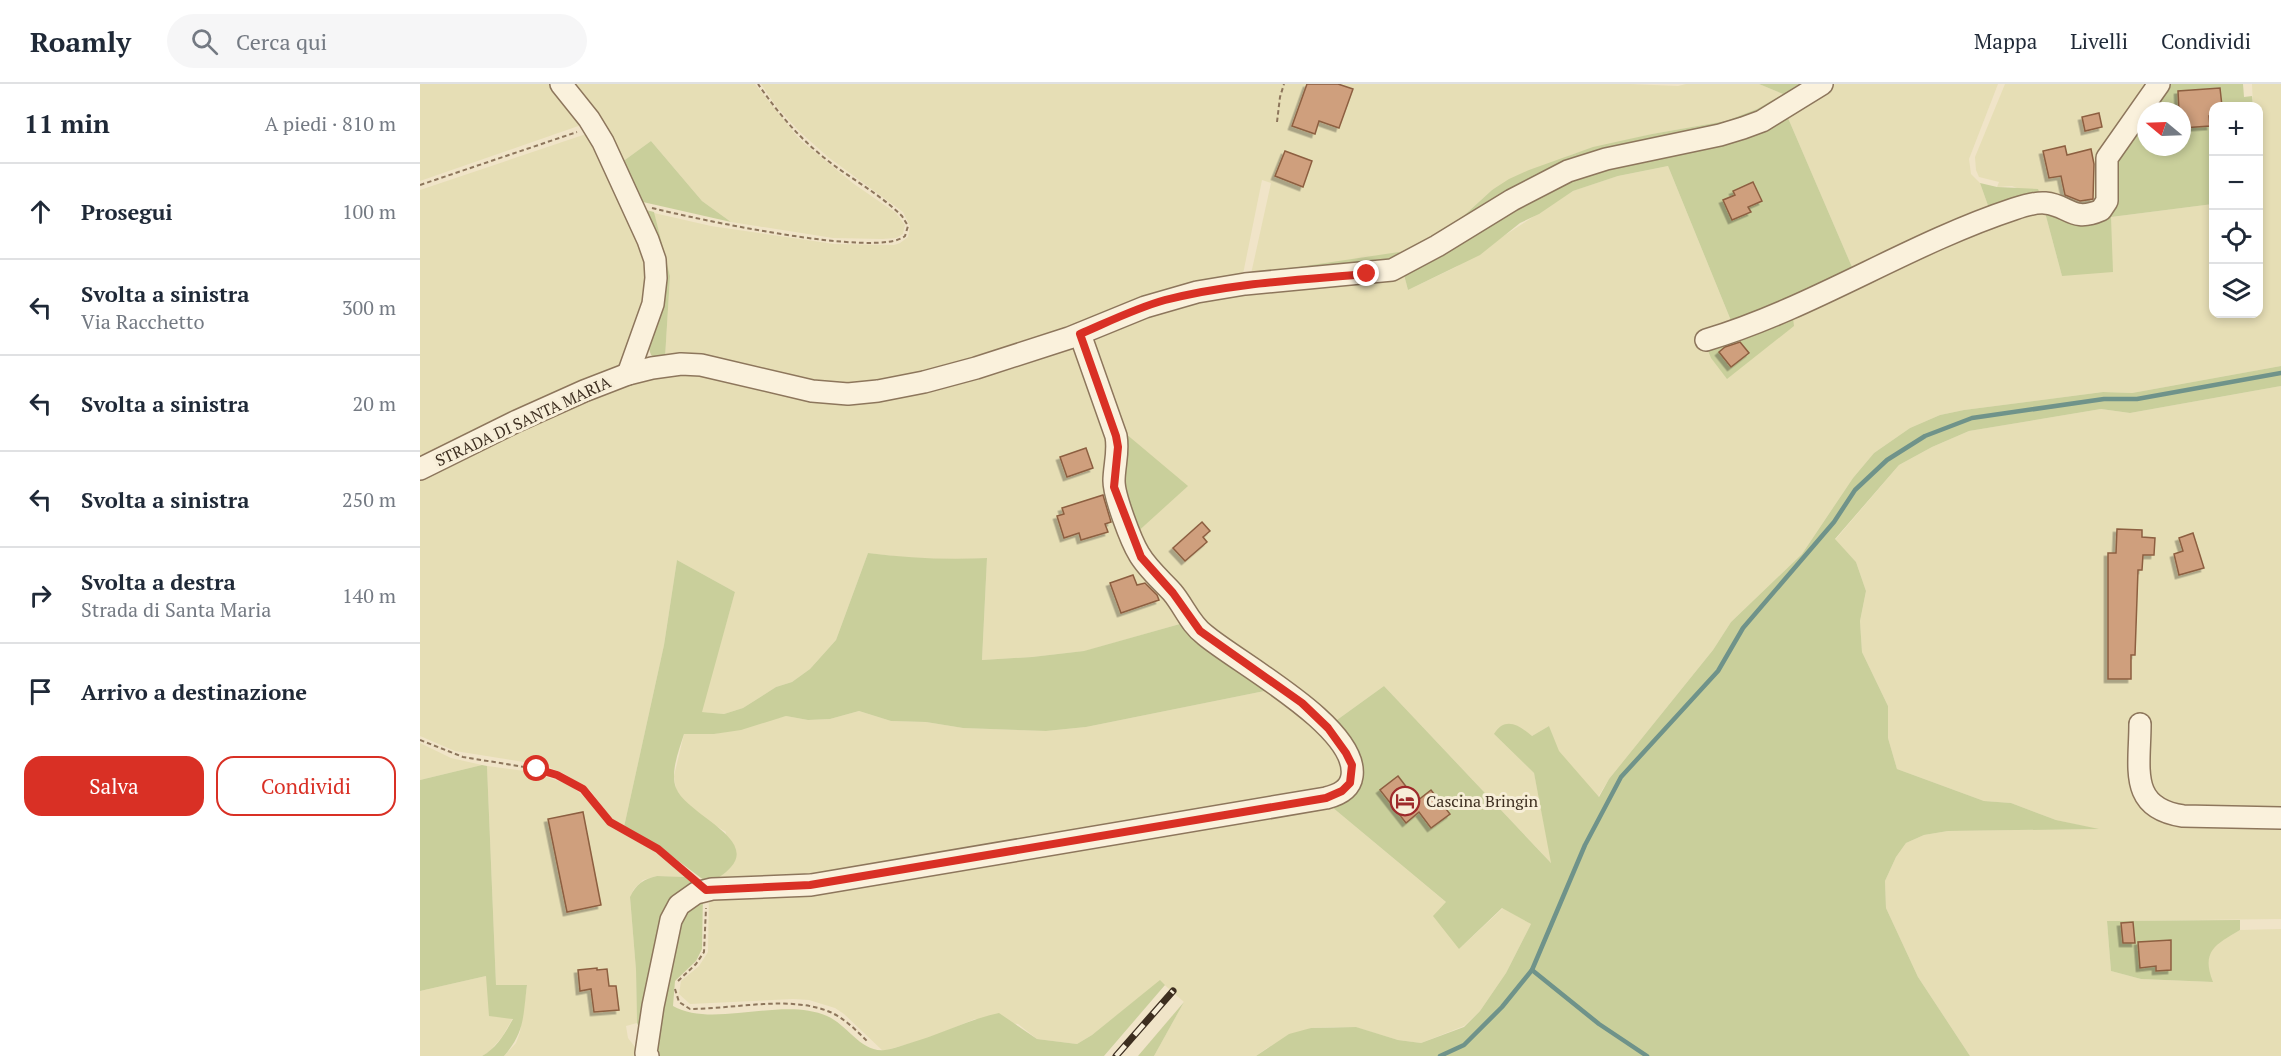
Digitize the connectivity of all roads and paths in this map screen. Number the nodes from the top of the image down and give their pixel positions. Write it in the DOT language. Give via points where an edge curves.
graph roads {
  1 [pos="561,84"];
  2 [pos="758,84"];
  3 [pos="1284,84"];
  4 [pos="1822,84"];
  5 [pos="2159,84"];
  6 [pos="1278,122"];
  7 [pos="594,126"];
  8 [pos="420,185"];
  9 [pos="632,204"];
  10 [pos="1080,334"];
  11 [pos="1706,340"];
  12 [pos="628,374"];
  13 [pos="420,469"];
  14 [pos="2140,724"];
  15 [pos="420,740"];
  16 [pos="2281,818"];
  17 [pos="706,890"];
  18 [pos="867,1041"];
  19 [pos="648,1056"];
  1 -- 7 [label="street"];
  2 -- 9 [label="path" via="799,136 900,214 908,226 904,238 885,242 815,238 710,222"];
  3 -- 6 [label="path"];
  4 -- 10 [label="street, STRADA DI SANTA MARIA" via="1762,121 1743,128 1568,171 1396,269 1205,291 1145,307"];
  5 -- 11 [label="street" via="2108,158 2107,201 2101,210 2076,215 2044,202 2015,208 1946,234 1744,327"];
  7 -- 8 [label="path"];
  7 -- 9 [label="street"];
  9 -- 12 [label="street" via="652,249 656,278 651,312"];
  10 -- 12 [label="street, STRADA DI SANTA MARIA" via="957,374 856,393 803,390 701,364 672,364"];
  10 -- 17 [label="street" via="1116,436 1114,487 1139,555 1200,631 1302,703 1333,735 1351,762 1352,776 1345,790 1326,798 810,885"];
  12 -- 13 [label="street, STRADA DI SANTA MARIA" via="551,405"];
  14 -- 16 [label="street" via="2141,787 2155,807 2183,816"];
  15 -- 17 [label="path" via="463,758 537,769 564,778 590,795 610,822 658,849"];
  17 -- 18 [label="path" via="705,949 699,961 677,982 676,994 681,1004 693,1009 810,1006 833,1013"];
  17 -- 19 [label="street" via="683,901 671,920 651,1017"];
}
